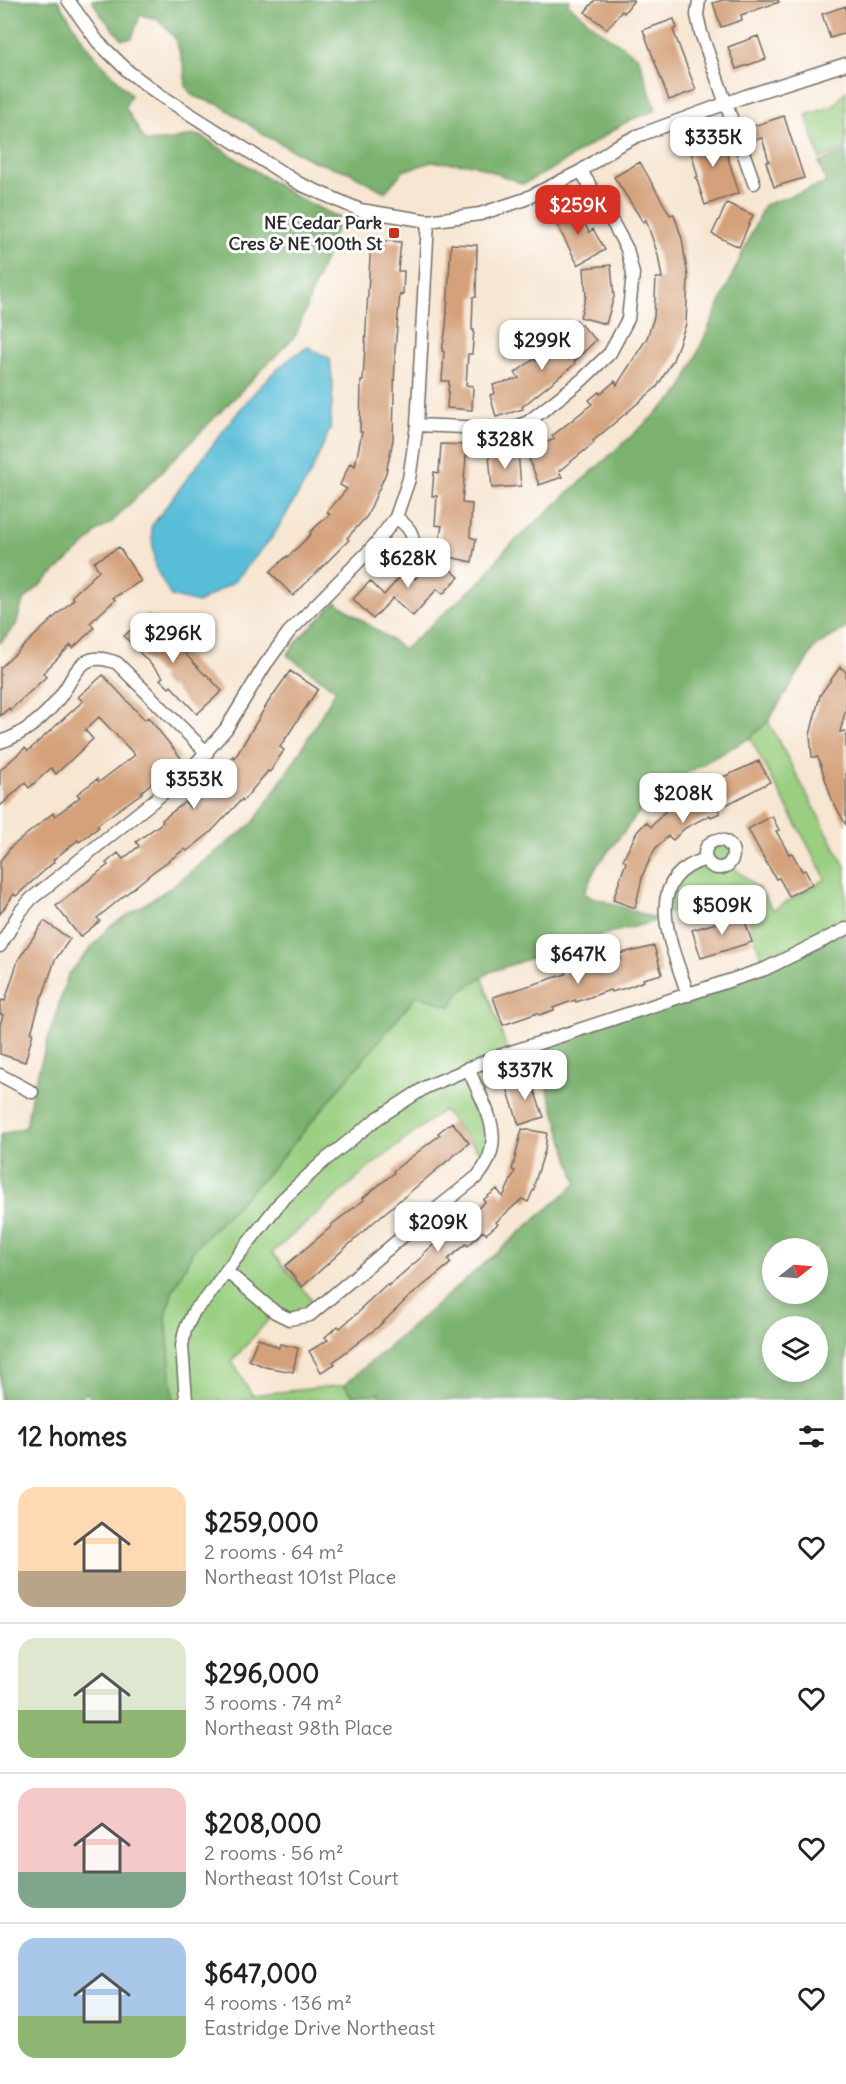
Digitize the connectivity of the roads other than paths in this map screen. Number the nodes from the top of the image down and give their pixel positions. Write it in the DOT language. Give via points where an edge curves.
graph roads {
  1 [pos="68,0"];
  2 [pos="699,0"];
  3 [pos="846,64"];
  4 [pos="726,103"];
  5 [pos="581,171"];
  6 [pos="754,183"];
  7 [pos="428,221"];
  8 [pos="417,425"];
  9 [pos="396,517"];
  10 [pos="374,546"];
  11 [pos="0,742"];
  12 [pos="207,753"];
  13 [pos="706,859"];
  14 [pos="846,929"];
  15 [pos="0,946"];
  16 [pos="687,995"];
  17 [pos="468,1068"];
  18 [pos="0,1075"];
  19 [pos="32,1092"];
  20 [pos="225,1271"];
  21 [pos="186,1400"];
  1 -- 7 [label="street" via="98,42 129,72 300,184 360,210"];
  2 -- 4 [label="street" via="701,33"];
  3 -- 4 [label="street"];
  4 -- 5 [label="street" via="637,136"];
  4 -- 6 [label="street"];
  5 -- 7 [label="street" via="536,195 494,210"];
  5 -- 8 [label="street" via="627,249 633,274 628,319 610,353 544,412 510,429"];
  7 -- 8 [label="street"];
  8 -- 9 [label="street" via="408,479"];
  9 -- 10 [label="street"];
  9 -- 10 [label="street" via="409,530 411,547 405,554 394,556"];
  10 -- 12 [label="street" via="289,632"];
  11 -- 12 [label="street" via="21,733 40,718 61,696 79,666 98,658 117,663"];
  12 -- 15 [label="street" via="177,782 31,900"];
  13 -- 16 [label="street" via="678,872 664,905"];
  14 -- 16 [label="street" via="765,969"];
  16 -- 17 [label="street"];
  17 -- 20 [label="street" via="426,1087 358,1132 282,1200"];
  17 -- 20 [label="street" via="492,1122 494,1138 492,1153 478,1176 310,1315 289,1319 275,1312"];
  18 -- 19 [label="street"];
  20 -- 21 [label="street" via="194,1311 185,1330 182,1346"];
}
